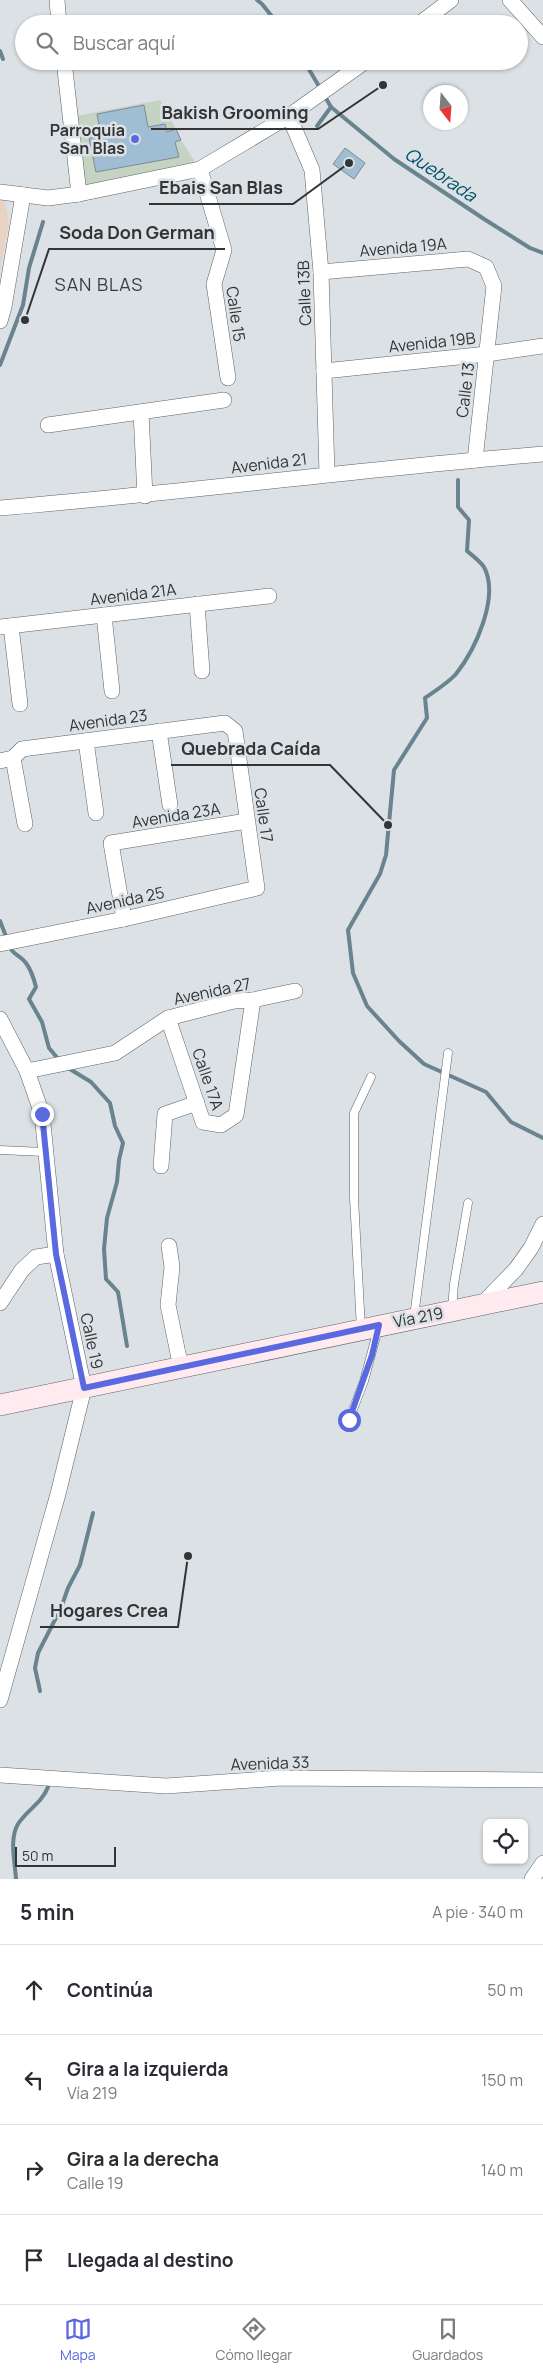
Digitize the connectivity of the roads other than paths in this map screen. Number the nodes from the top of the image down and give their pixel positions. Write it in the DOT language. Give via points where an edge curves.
graph roads {
  1 [pos="57,0"];
  2 [pos="451,0"];
  3 [pos="510,0"];
  4 [pos="58,15"];
  5 [pos="431,15"];
  6 [pos="523,15"];
  7 [pos="528,20"];
  8 [pos="543,37"];
  9 [pos="65,70"];
  10 [pos="353,70"];
  11 [pos="289,116"];
  12 [pos="200,169"];
  13 [pos="0,192"];
  14 [pos="79,194"];
  15 [pos="23,195"];
  16 [pos="486,266"];
  17 [pos="321,272"];
  18 [pos="0,321"];
  19 [pos="543,346"];
  20 [pos="487,354"];
  21 [pos="324,370"];
  22 [pos="228,378"];
  23 [pos="224,400"];
  24 [pos="141,412"];
  25 [pos="48,425"];
  26 [pos="543,454"];
  27 [pos="475,460"];
  28 [pos="327,474"];
  29 [pos="145,496"];
  30 [pos="0,508"];
  31 [pos="269,596"];
  32 [pos="197,604"];
  33 [pos="104,615"];
  34 [pos="5,626"];
  35 [pos="202,671"];
  36 [pos="112,691"];
  37 [pos="20,704"];
  38 [pos="225,722"];
  39 [pos="159,731"];
  40 [pos="86,741"];
  41 [pos="7,759"];
  42 [pos="170,805"];
  43 [pos="96,813"];
  44 [pos="247,821"];
  45 [pos="26,824"];
  46 [pos="257,888"];
  47 [pos="124,919"];
  48 [pos="0,944"];
  49 [pos="295,991"];
  50 [pos="253,1000"];
  51 [pos="168,1018"];
  52 [pos="2,1026"];
  53 [pos="448,1053"];
  54 [pos="27,1071"];
  55 [pos="371,1077"];
  56 [pos="197,1103"];
  57 [pos="0,1150"];
  58 [pos="44,1152"];
  59 [pos="162,1166"];
  60 [pos="468,1203"];
  61 [pos="543,1224"];
  62 [pos="169,1246"];
  63 [pos="56,1254"];
  64 [pos="543,1292"];
  65 [pos="0,1304"];
  66 [pos="482,1304"];
  67 [pos="452,1311"];
  68 [pos="414,1317"];
  69 [pos="370,1327"];
  70 [pos="181,1368"];
  71 [pos="84,1388"];
  72 [pos="0,1405"];
  73 [pos="349,1420"];
  74 [pos="0,1700"];
  75 [pos="0,1775"];
  76 [pos="543,1780"];
  77 [pos="543,1863"];
  78 [pos="532,1879"];
  1 -- 4 [label="street"];
  2 -- 5 [label="street"];
  3 -- 6 [label="street"];
  7 -- 8 [label="street"];
  9 -- 14 [label="street"];
  10 -- 11 [label="street"];
  11 -- 12 [label="street"];
  11 -- 17 [label="street, Calle 13B" via="312,170"];
  12 -- 14 [label="street"];
  12 -- 22 [label="street, Calle 15" via="224,250 214,284"];
  13 -- 15 [label="street"];
  14 -- 15 [label="street" via="48,198"];
  15 -- 18 [label="street"];
  16 -- 17 [label="street, Avenida 19A" via="468,259"];
  16 -- 20 [label="street, Calle 13" via="494,286"];
  17 -- 21 [label="street, Calle 13B"];
  19 -- 20 [label="street, Avenida 19B"];
  20 -- 21 [label="street, Avenida 19B"];
  20 -- 27 [label="street, Calle 13"];
  21 -- 28 [label="street, Calle 13B"];
  23 -- 24 [label="street"];
  24 -- 25 [label="street"];
  24 -- 29 [label="street"];
  26 -- 27 [label="street, Avenida 21"];
  27 -- 28 [label="street, Avenida 21"];
  28 -- 29 [label="street, Avenida 21"];
  29 -- 30 [label="street, Avenida 21"];
  31 -- 32 [label="street, Avenida 21A"];
  32 -- 33 [label="street, Avenida 21A"];
  32 -- 35 [label="street"];
  33 -- 34 [label="street, Avenida 21A"];
  33 -- 36 [label="street"];
  34 -- 37 [label="street"];
  38 -- 39 [label="street, Avenida 23"];
  38 -- 44 [label="street, Calle 17" via="235,730"];
  39 -- 40 [label="street, Avenida 23"];
  39 -- 42 [label="street"];
  40 -- 41 [label="street, Avenida 23" via="22,749"];
  40 -- 43 [label="street"];
  41 -- 45 [label="street"];
  44 -- 46 [label="street, Calle 17"];
  44 -- 47 [label="street, Avenida 23A" via="111,843"];
  46 -- 47 [label="street, Avenida 25"];
  47 -- 48 [label="street, Avenida 25"];
  49 -- 50 [label="street, Avenida 27"];
  50 -- 51 [label="street, Avenida 27" via="234,1001"];
  50 -- 56 [label="street, Calle 17A" via="236,1115 221,1125 203,1122"];
  51 -- 54 [label="street, Avenida 27" via="115,1052"];
  51 -- 56 [label="street, Calle 17A"];
  52 -- 54 [label="street, Calle 19"];
  53 -- 68 [label="lane"];
  54 -- 58 [label="street, Calle 19" via="42,1114"];
  55 -- 69 [label="lane" via="354,1113 354,1198"];
  56 -- 59 [label="street" via="165,1114"];
  57 -- 58 [label="lane"];
  58 -- 63 [label="street, Calle 19"];
  60 -- 67 [label="lane"];
  61 -- 66 [label="street" via="516,1269"];
  62 -- 70 [label="street" via="172,1267 168,1305"];
  63 -- 65 [label="street" via="36,1257 22,1270"];
  63 -- 71 [label="street, Calle 19"];
  64 -- 66 [label="main road, Vía 219"];
  66 -- 67 [label="main road, Vía 219"];
  67 -- 68 [label="main road, Vía 219"];
  68 -- 69 [label="main road, Vía 219"];
  69 -- 70 [label="main road, Vía 219"];
  69 -- 73 [label="lane" via="372,1355"];
  70 -- 71 [label="main road, Vía 219"];
  71 -- 72 [label="main road, Vía 219"];
  71 -- 74 [label="street, Calle 19"];
  75 -- 76 [label="street, Avenida 33" via="166,1786 281,1778"];
  77 -- 78 [label="street"];
}
